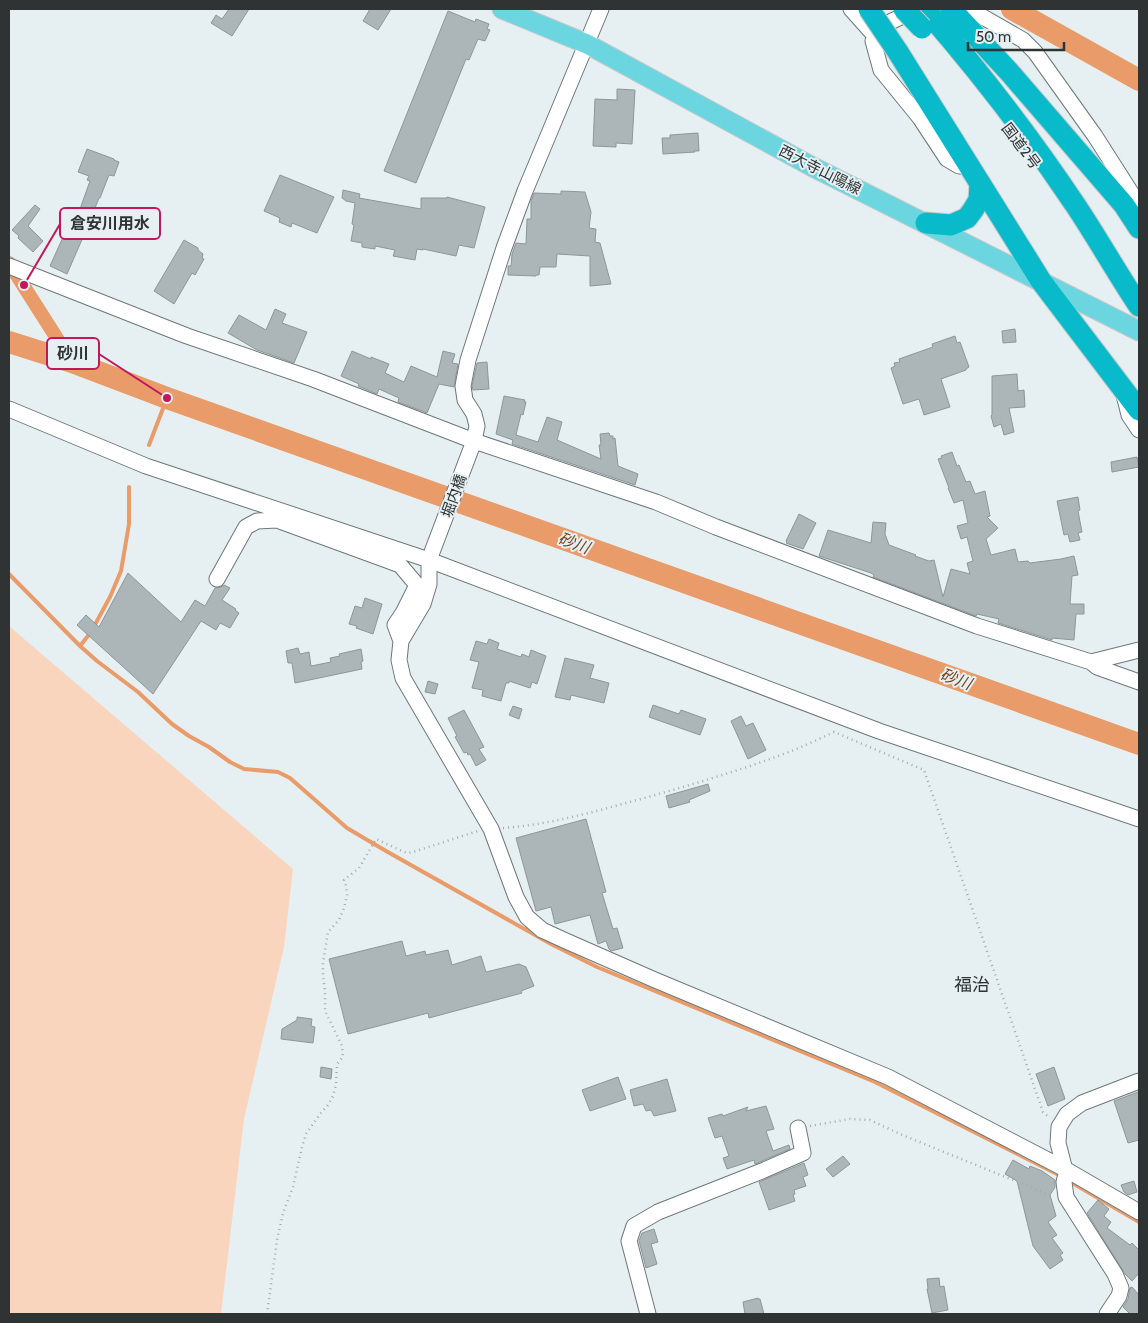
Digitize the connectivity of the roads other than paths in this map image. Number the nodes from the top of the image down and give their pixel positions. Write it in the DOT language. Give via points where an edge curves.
graph roads {
  1 [pos="502,9"];
  2 [pos="601,9"];
  3 [pos="851,9"];
  4 [pos="869,9"];
  5 [pos="904,9"];
  6 [pos="969,9"];
  7 [pos="930,15"];
  8 [pos="876,36"];
  9 [pos="587,44"];
  10 [pos="974,175"];
  11 [pos="1139,205"];
  12 [pos="926,223"];
  13 [pos="1139,228"];
  14 [pos="9,266"];
  15 [pos="1042,281"];
  16 [pos="1134,298"];
  17 [pos="1139,331"];
  18 [pos="1122,387"];
  19 [pos="9,409"];
  20 [pos="1139,410"];
  21 [pos="1139,430"];
  22 [pos="474,441"];
  23 [pos="431,555"];
  24 [pos="217,579"];
  25 [pos="401,641"];
  26 [pos="1139,650"];
  27 [pos="1091,662"];
  28 [pos="1139,682"];
  29 [pos="1139,819"];
  30 [pos="1139,1081"];
  31 [pos="798,1128"];
  32 [pos="1065,1181"];
  33 [pos="1139,1212"];
  34 [pos="648,1314"];
  35 [pos="1107,1314"];
  1 -- 9 [label="main road, 西大寺山陽線"];
  2 -- 9 [label="street, 堀内橋"];
  3 -- 8 [label="street"];
  4 -- 10 [label="highway, bridge"];
  5 -- 7 [label="highway, 国道2号, bridge"];
  6 -- 11 [label="street" via="1023,40 1035,52"];
  7 -- 8 [label="street" via="886,24"];
  7 -- 13 [label="highway" via="1011,74 1124,205"];
  7 -- 16 [label="highway, 国道2号"];
  8 -- 10 [label="street" via="873,41 880,70 920,118 947,159"];
  9 -- 12 [label="main road, 西大寺山陽線" via="811,166"];
  9 -- 22 [label="street, 堀内橋" via="525,191 468,360 463,386 465,400 477,426"];
  10 -- 12 [label="highway" via="979,200 967,218 952,225"];
  10 -- 15 [label="highway"];
  12 -- 15 [label="main road, 西大寺山陽線"];
  14 -- 22 [label="street" via="187,336 313,379"];
  15 -- 17 [label="main road, 西大寺山陽線"];
  15 -- 18 [label="highway"];
  18 -- 20 [label="highway"];
  18 -- 21 [label="street" via="1129,415"];
  19 -- 23 [label="street" via="146,466"];
  22 -- 23 [label="street, 堀内橋"];
  22 -- 27 [label="street" via="656,502 977,626"];
  23 -- 25 [label="street" via="430,584"];
  23 -- 29 [label="street" via="879,731"];
  24 -- 25 [label="street" via="246,527 257,521 277,520 400,565 416,585 395,625"];
  25 -- 32 [label="street" via="398,660 403,678 491,829 516,897 527,917 542,930 888,1077"];
  26 -- 27 [label="street"];
  27 -- 28 [label="street"];
  30 -- 32 [label="street" via="1082,1103 1068,1114 1059,1127 1058,1143"];
  31 -- 34 [label="street" via="802,1153 658,1212 634,1226 629,1241"];
  32 -- 33 [label="street"];
  32 -- 35 [label="street" via="1121,1288"];
}
